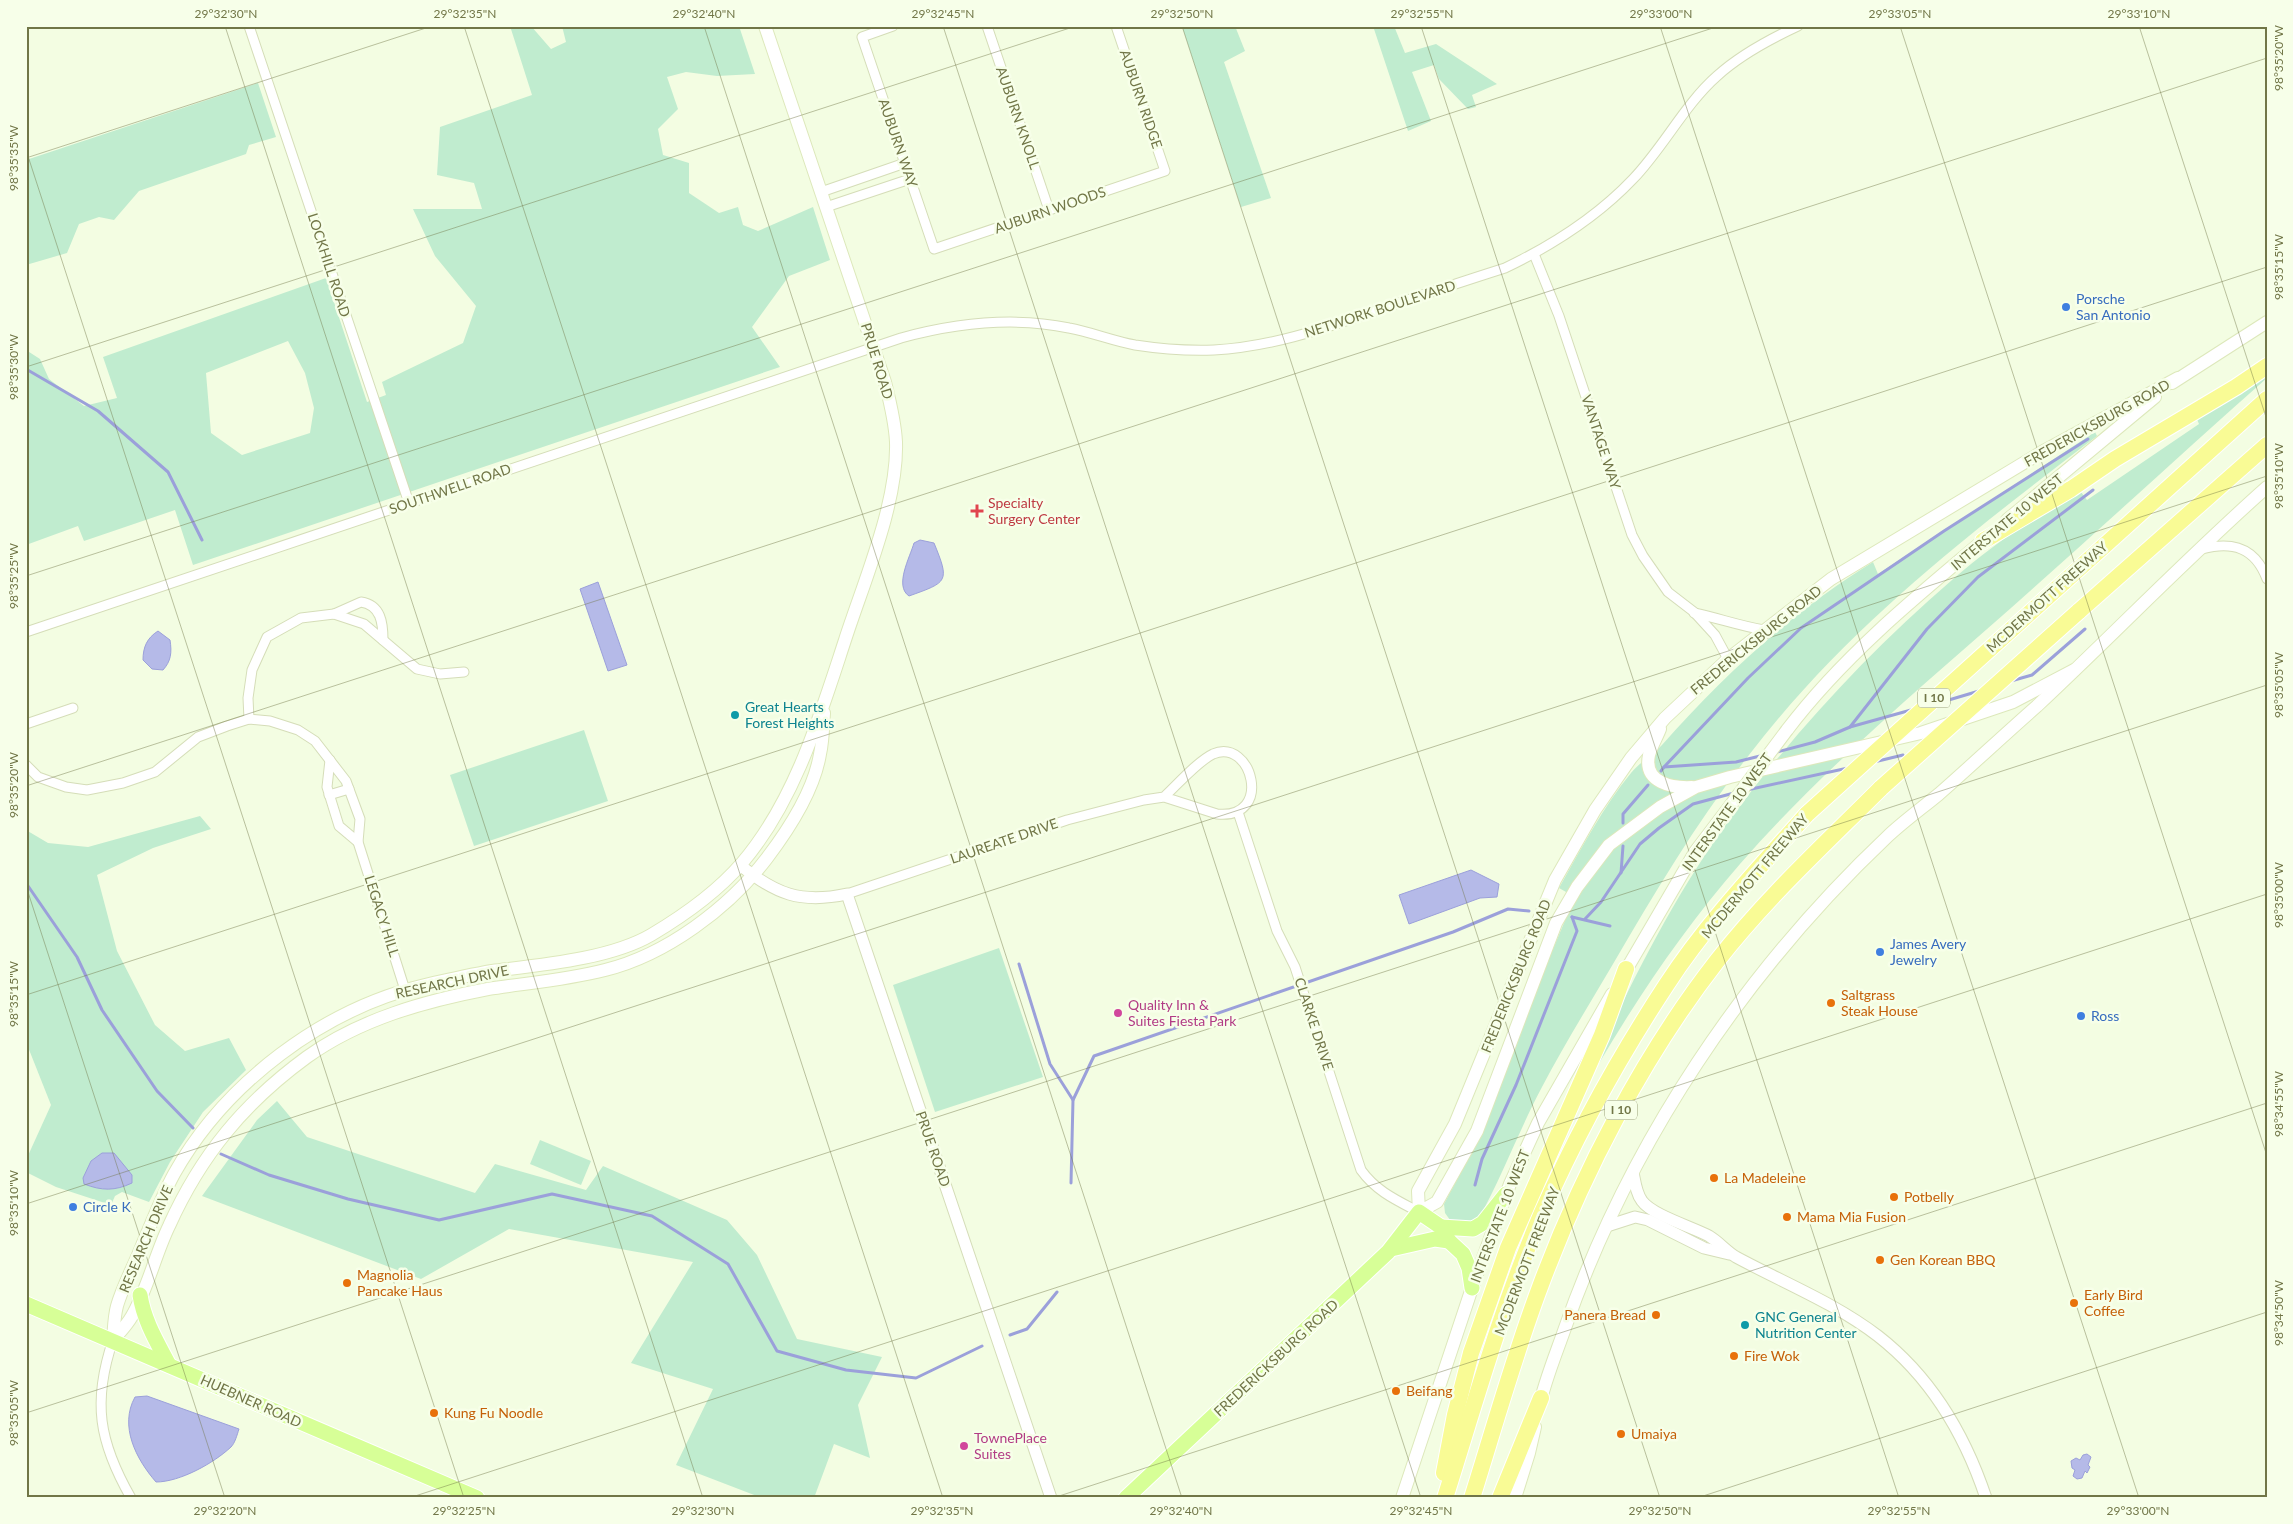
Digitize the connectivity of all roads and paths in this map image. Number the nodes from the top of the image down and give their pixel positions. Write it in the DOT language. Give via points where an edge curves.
graph roads {
  1 [pos="249,26"];
  2 [pos="765,26"];
  3 [pos="893,26"];
  4 [pos="986,26"];
  5 [pos="1116,26"];
  6 [pos="1798,26"];
  7 [pos="905,163"];
  8 [pos="1165,171"];
  9 [pos="869,176"];
  10 [pos="910,179"];
  11 [pos="874,190"];
  12 [pos="821,192"];
  13 [pos="826,207"];
  14 [pos="1049,210"];
  15 [pos="934,249"];
  16 [pos="1534,254"];
  17 [pos="2267,322"];
  18 [pos="874,347"];
  19 [pos="2267,366"];
  20 [pos="2178,378"];
  21 [pos="2267,399"];
  22 [pos="2267,445"];
  23 [pos="2267,487"];
  24 [pos="408,503"];
  25 [pos="1983,541"];
  26 [pos="2201,549"];
  27 [pos="2267,579"];
  28 [pos="1694,612"];
  29 [pos="334,614"];
  30 [pos="1764,630"];
  31 [pos="26,632"];
  32 [pos="383,640"];
  33 [pos="1728,659"];
  34 [pos="2074,670"];
  35 [pos="464,672"];
  36 [pos="825,701"];
  37 [pos="73,708"];
  38 [pos="1665,718"];
  39 [pos="250,719"];
  40 [pos="26,724"];
  41 [pos="330,760"];
  42 [pos="26,765"];
  43 [pos="1696,787"];
  44 [pos="349,789"];
  45 [pos="329,796"];
  46 [pos="1164,797"];
  47 [pos="1238,812"];
  48 [pos="358,842"];
  49 [pos="740,865"];
  50 [pos="753,876"];
  51 [pos="847,894"];
  52 [pos="648,937"];
  53 [pos="1626,969"];
  54 [pos="500,970"];
  55 [pos="587,974"];
  56 [pos="495,988"];
  57 [pos="405,990"];
  58 [pos="325,1046"];
  59 [pos="1633,1172"];
  60 [pos="1506,1194"];
  61 [pos="1418,1212"];
  62 [pos="1442,1226"];
  63 [pos="1607,1226"];
  64 [pos="1449,1241"];
  65 [pos="1391,1249"];
  66 [pos="1734,1255"];
  67 [pos="1472,1288"];
  68 [pos="140,1295"];
  69 [pos="26,1304"];
  70 [pos="113,1340"];
  71 [pos="169,1365"];
  72 [pos="1541,1398"];
  73 [pos="131,1498"];
  74 [pos="477,1498"];
  75 [pos="1051,1498"];
  76 [pos="1126,1498"];
  77 [pos="1402,1498"];
  78 [pos="1439,1498"];
  79 [pos="1445,1498"];
  80 [pos="1472,1498"];
  81 [pos="1500,1498"];
  82 [pos="1515,1498"];
  83 [pos="1986,1498"];
  1 -- 24 [label="street, LOCKHILL ROAD"];
  2 -- 12 [label="main road, PRUE ROAD"];
  3 -- 7 [label="street, AUBURN WAY" via="862,37"];
  4 -- 14 [label="street, AUBURN KNOLL"];
  5 -- 8 [label="street, AUBURN RIDGE"];
  6 -- 16 [label="street, NETWORK BOULEVARD" via="1746,54 1717,76 1620,192 1591,218"];
  7 -- 9 [label="street"];
  7 -- 10 [label="street, AUBURN WAY"];
  8 -- 14 [label="street, AUBURN WOODS"];
  9 -- 11 [label="street"];
  9 -- 12 [label="street"];
  10 -- 11 [label="street"];
  10 -- 15 [label="street, AUBURN WAY"];
  11 -- 13 [label="street"];
  12 -- 13 [label="main road, PRUE ROAD"];
  13 -- 18 [label="main road, PRUE ROAD"];
  14 -- 15 [label="street, AUBURN WOODS"];
  16 -- 18 [label="street, NETWORK BOULEVARD" via="1505,268 1307,334 1251,346 1178,350 1134,344 1068,327 1000,321 933,329"];
  16 -- 28 [label="street, VANTAGE WAY" via="1559,316 1632,535 1668,592"];
  17 -- 20 [label="main road, INTERSTATE 10 WEST"];
  18 -- 24 [label="street, SOUTHWELL ROAD"];
  18 -- 36 [label="main road, PRUE ROAD" via="895,423 896,468 887,512"];
  19 -- 25 [label="highway"];
  20 -- 25 [label="main road, INTERSTATE 10 WEST"];
  20 -- 30 [label="main road, FREDERICKSBURG ROAD" via="2042,452 1877,550 1831,579"];
  21 -- 79 [label="highway, MCDERMOTT FREEWAY / I 10, bridge" via="1807,814 1752,876 1668,983 1596,1101 1541,1215 1511,1293"];
  22 -- 80 [label="highway, MCDERMOTT FREEWAY / I 10, bridge" via="1881,788 1763,907 1717,962 1667,1034 1587,1175 1549,1263 1525,1330"];
  23 -- 26 [label="main road"];
  24 -- 31 [label="street, SOUTHWELL ROAD"];
  25 -- 53 [label="main road, INTERSTATE 10 WEST, bridge" via="1864,643 1806,705 1695,852"];
  26 -- 27 [label="street" via="2218,545 2240,547 2258,561"];
  26 -- 34 [label="main road"];
  28 -- 30 [label="street, VANTAGE WAY" via="1738,626"];
  28 -- 33 [label="street, VANTAGE WAY" via="1715,635"];
  29 -- 32 [label="street" via="364,624"];
  29 -- 32 [label="street" via="361,602 374,606 383,625"];
  29 -- 39 [label="street" via="301,618 267,636 252,670 248,698"];
  30 -- 33 [label="main road, FREDERICKSBURG ROAD"];
  32 -- 35 [label="street" via="417,669 440,674"];
  33 -- 38 [label="main road, FREDERICKSBURG ROAD"];
  34 -- 43 [label="main road, FREDERICKSBURG ROAD" via="2014,702 1921,733"];
  34 -- 59 [label="main road" via="1938,795 1890,834 1798,931 1714,1039 1656,1129"];
  36 -- 49 [label="main road, PRUE ROAD" via="785,798"];
  36 -- 50 [label="main road, PRUE ROAD" via="818,766 783,837"];
  37 -- 40 [label="street"];
  38 -- 43 [label="main road" via="1648,756 1652,775 1668,786"];
  38 -- 61 [label="main road, FREDERICKSBURG ROAD" via="1631,758 1595,810 1554,880 1455,1124 1418,1191"];
  39 -- 41 [label="street, LEGACY HILL" via="270,721 298,730 315,741"];
  39 -- 42 [label="street, LEGACY HILL" via="198,737 155,772 123,783 87,790 66,787 38,777"];
  41 -- 44 [label="street, LEGACY HILL"];
  41 -- 45 [label="street"];
  43 -- 61 [label="main road, FREDERICKSBURG ROAD" via="1660,806 1609,845 1577,887 1556,923 1477,1131 1437,1202"];
  44 -- 45 [label="street"];
  44 -- 48 [label="street, LEGACY HILL" via="360,819"];
  45 -- 48 [label="street" via="339,826"];
  46 -- 47 [label="street" via="1217,814"];
  46 -- 47 [label="street" via="1201,762 1225,752 1246,765 1251,776 1250,798"];
  46 -- 51 [label="street, LAUREATE DRIVE" via="1067,820"];
  47 -- 61 [label="street, CLARKE DRIVE" via="1277,931 1298,976 1361,1170 1370,1183"];
  48 -- 57 [label="street, LEGACY HILL"];
  49 -- 50 [label="street"];
  49 -- 52 [label="main road, RESEARCH DRIVE" via="698,903"];
  50 -- 51 [label="street" via="766,885 800,898"];
  50 -- 55 [label="main road, RESEARCH DRIVE" via="712,913 672,942 645,956"];
  51 -- 75 [label="street, PRUE ROAD"];
  52 -- 54 [label="main road, RESEARCH DRIVE" via="602,953"];
  52 -- 55 [label="main road" via="637,949 598,965"];
  53 -- 60 [label="main road, INTERSTATE 10 WEST" via="1538,1123"];
  53 -- 78 [label="highway" via="1598,1044 1508,1248 1471,1353"];
  54 -- 55 [label="main road" via="509,978 578,971"];
  54 -- 57 [label="main road, RESEARCH DRIVE"];
  55 -- 56 [label="main road, RESEARCH DRIVE"];
  56 -- 57 [label="main road" via="482,984 422,996"];
  56 -- 58 [label="main road, RESEARCH DRIVE" via="410,1007 364,1024"];
  57 -- 58 [label="main road" via="403,999 393,1006 333,1038"];
  57 -- 70 [label="main road, RESEARCH DRIVE" via="356,1009 300,1041 259,1072 220,1111 174,1174 117,1308"];
  58 -- 68 [label="main road, RESEARCH DRIVE" via="271,1085 212,1148 186,1190"];
  59 -- 63 [label="main road"];
  59 -- 66 [label="street" via="1642,1202 1710,1237"];
  60 -- 62 [label="main road" via="1483,1223 1472,1229"];
  60 -- 67 [label="main road, INTERSTATE 10 WEST"];
  61 -- 62 [label="main road"];
  61 -- 65 [label="main road, FREDERICKSBURG ROAD"];
  62 -- 64 [label="main road"];
  63 -- 66 [label="street" via="1635,1217 1648,1220 1704,1248"];
  63 -- 72 [label="main road" via="1572,1308"];
  64 -- 65 [label="main road" via="1426,1240"];
  64 -- 67 [label="main road" via="1463,1254"];
  65 -- 76 [label="main road, FREDERICKSBURG ROAD"];
  66 -- 83 [label="street" via="1852,1318 1900,1355 1946,1410 1976,1468"];
  67 -- 77 [label="main road, INTERSTATE 10 WEST"];
  68 -- 70 [label="main road, RESEARCH DRIVE" via="132,1317"];
  68 -- 71 [label="main road" via="148,1327"];
  69 -- 70 [label="main road, HUEBNER ROAD"];
  70 -- 71 [label="main road, HUEBNER ROAD"];
  70 -- 73 [label="street, RESEARCH DRIVE" via="104,1367 100,1403 112,1460"];
  71 -- 74 [label="main road, HUEBNER ROAD"];
  72 -- 81 [label="highway"];
  72 -- 82 [label="main road"];
}
